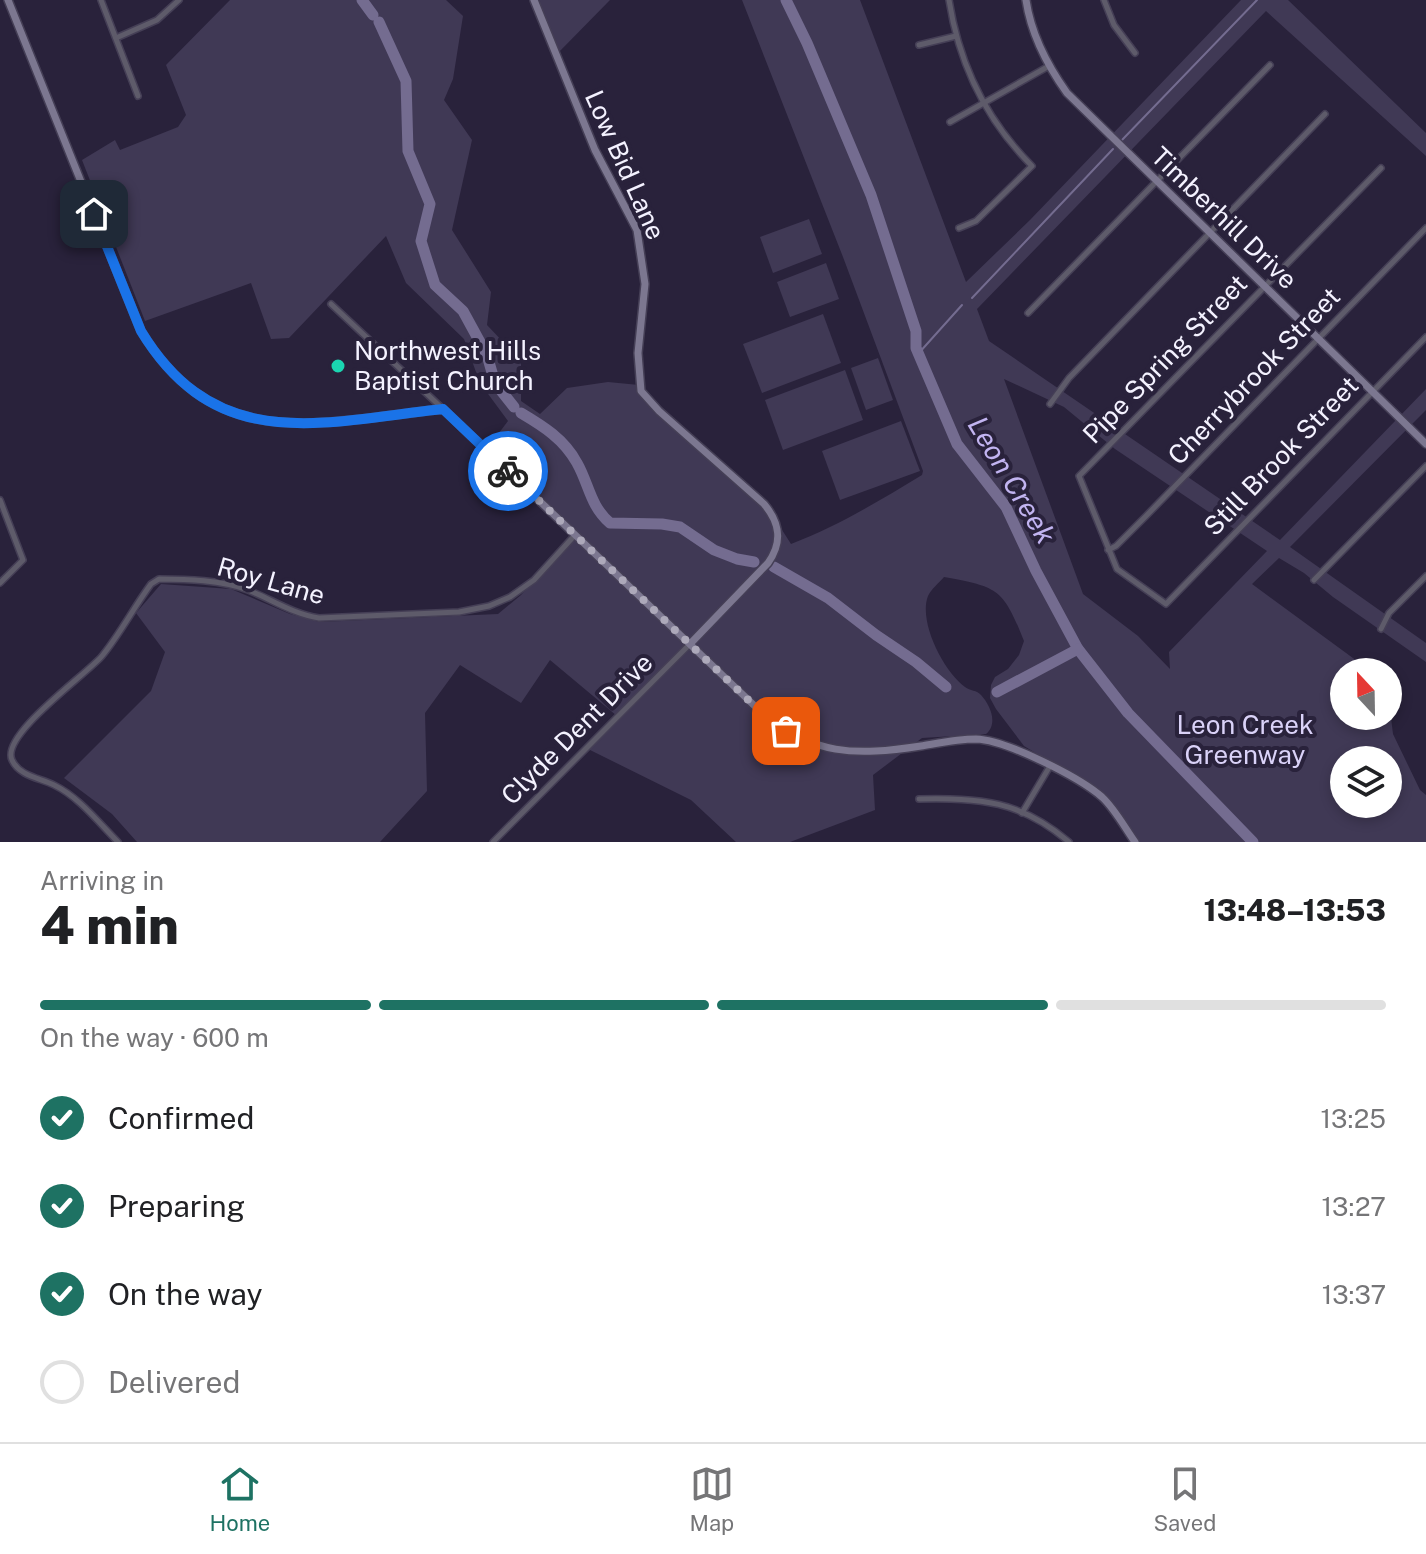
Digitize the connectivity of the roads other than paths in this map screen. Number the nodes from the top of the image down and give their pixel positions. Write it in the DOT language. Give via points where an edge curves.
graph roads {
  1 [pos="8,0"];
  2 [pos="101,0"];
  3 [pos="179,0"];
  4 [pos="534,0"];
  5 [pos="949,0"];
  6 [pos="1026,0"];
  7 [pos="1104,0"];
  8 [pos="956,36"];
  9 [pos="116,38"];
  10 [pos="919,45"];
  11 [pos="1135,53"];
  12 [pos="1270,65"];
  13 [pos="1049,66"];
  14 [pos="138,96"];
  15 [pos="983,103"];
  16 [pos="1325,114"];
  17 [pos="950,122"];
  18 [pos="1381,168"];
  19 [pos="1157,181"];
  20 [pos="959,228"];
  21 [pos="1426,228"];
  22 [pos="1211,233"];
  23 [pos="1264,286"];
  24 [pos="331,304"];
  25 [pos="1028,313"];
  26 [pos="1426,337"];
  27 [pos="1319,338"];
  28 [pos="1373,391"];
  29 [pos="1050,404"];
  30 [pos="443,409"];
  31 [pos="1426,444"];
  32 [pos="1426,466"];
  33 [pos="0,500"];
  34 [pos="575,535"];
  35 [pos="1108,550"];
  36 [pos="1426,576"];
  37 [pos="1314,580"];
  38 [pos="0,583"];
  39 [pos="1381,629"];
  40 [pos="690,644"];
  41 [pos="1050,766"];
  42 [pos="919,799"];
  43 [pos="1022,813"];
  44 [pos="118,842"];
  45 [pos="493,842"];
  46 [pos="1069,842"];
  47 [pos="1135,842"];
  1 -- 30 [label="street" via="141,331 178,380 224,410 266,423"];
  2 -- 9 [label="street"];
  3 -- 9 [label="street" via="151,24"];
  4 -- 40 [label="street, Low Bid Lane" via="595,150 637,230 645,284 638,353 641,391 764,504 779,531 768,563"];
  5 -- 8 [label="street"];
  6 -- 13 [label="street, Timberhill Drive"];
  7 -- 11 [label="street"];
  8 -- 10 [label="street"];
  8 -- 15 [label="street"];
  9 -- 14 [label="street"];
  12 -- 19 [label="street"];
  13 -- 15 [label="street"];
  13 -- 19 [label="street, Timberhill Drive" via="1067,93"];
  15 -- 17 [label="street"];
  15 -- 20 [label="street" via="1032,166 976,221"];
  16 -- 22 [label="street"];
  18 -- 23 [label="street, Pipe Spring Street"];
  19 -- 22 [label="street, Timberhill Drive"];
  19 -- 25 [label="street"];
  21 -- 27 [label="street, Cherrybrook Street"];
  22 -- 23 [label="street, Timberhill Drive"];
  22 -- 29 [label="street"];
  23 -- 27 [label="street, Timberhill Drive"];
  23 -- 35 [label="street, Pipe Spring Street" via="1079,476"];
  24 -- 30 [label="street"];
  26 -- 28 [label="street, Still Brook Street"];
  27 -- 28 [label="street, Timberhill Drive"];
  27 -- 35 [label="street, Cherrybrook Street"];
  28 -- 31 [label="street, Timberhill Drive"];
  28 -- 35 [label="street, Still Brook Street" via="1166,604 1123,575"];
  30 -- 34 [label="street"];
  32 -- 37 [label="street"];
  33 -- 38 [label="street" via="23,560"];
  34 -- 40 [label="street"];
  34 -- 44 [label="street, Roy Lane" via="520,591 489,606 459,612 319,618 241,587 159,579 151,584 104,653 57,695 10,751 17,768 61,789"];
  36 -- 39 [label="street" via="1389,613"];
  40 -- 41 [label="street" via="773,722 815,745 878,753 979,739"];
  40 -- 45 [label="street, Clyde Dent Drive"];
  41 -- 43 [label="street"];
  41 -- 47 [label="street" via="1101,796"];
  42 -- 43 [label="street" via="972,798"];
  43 -- 46 [label="street"];
}
